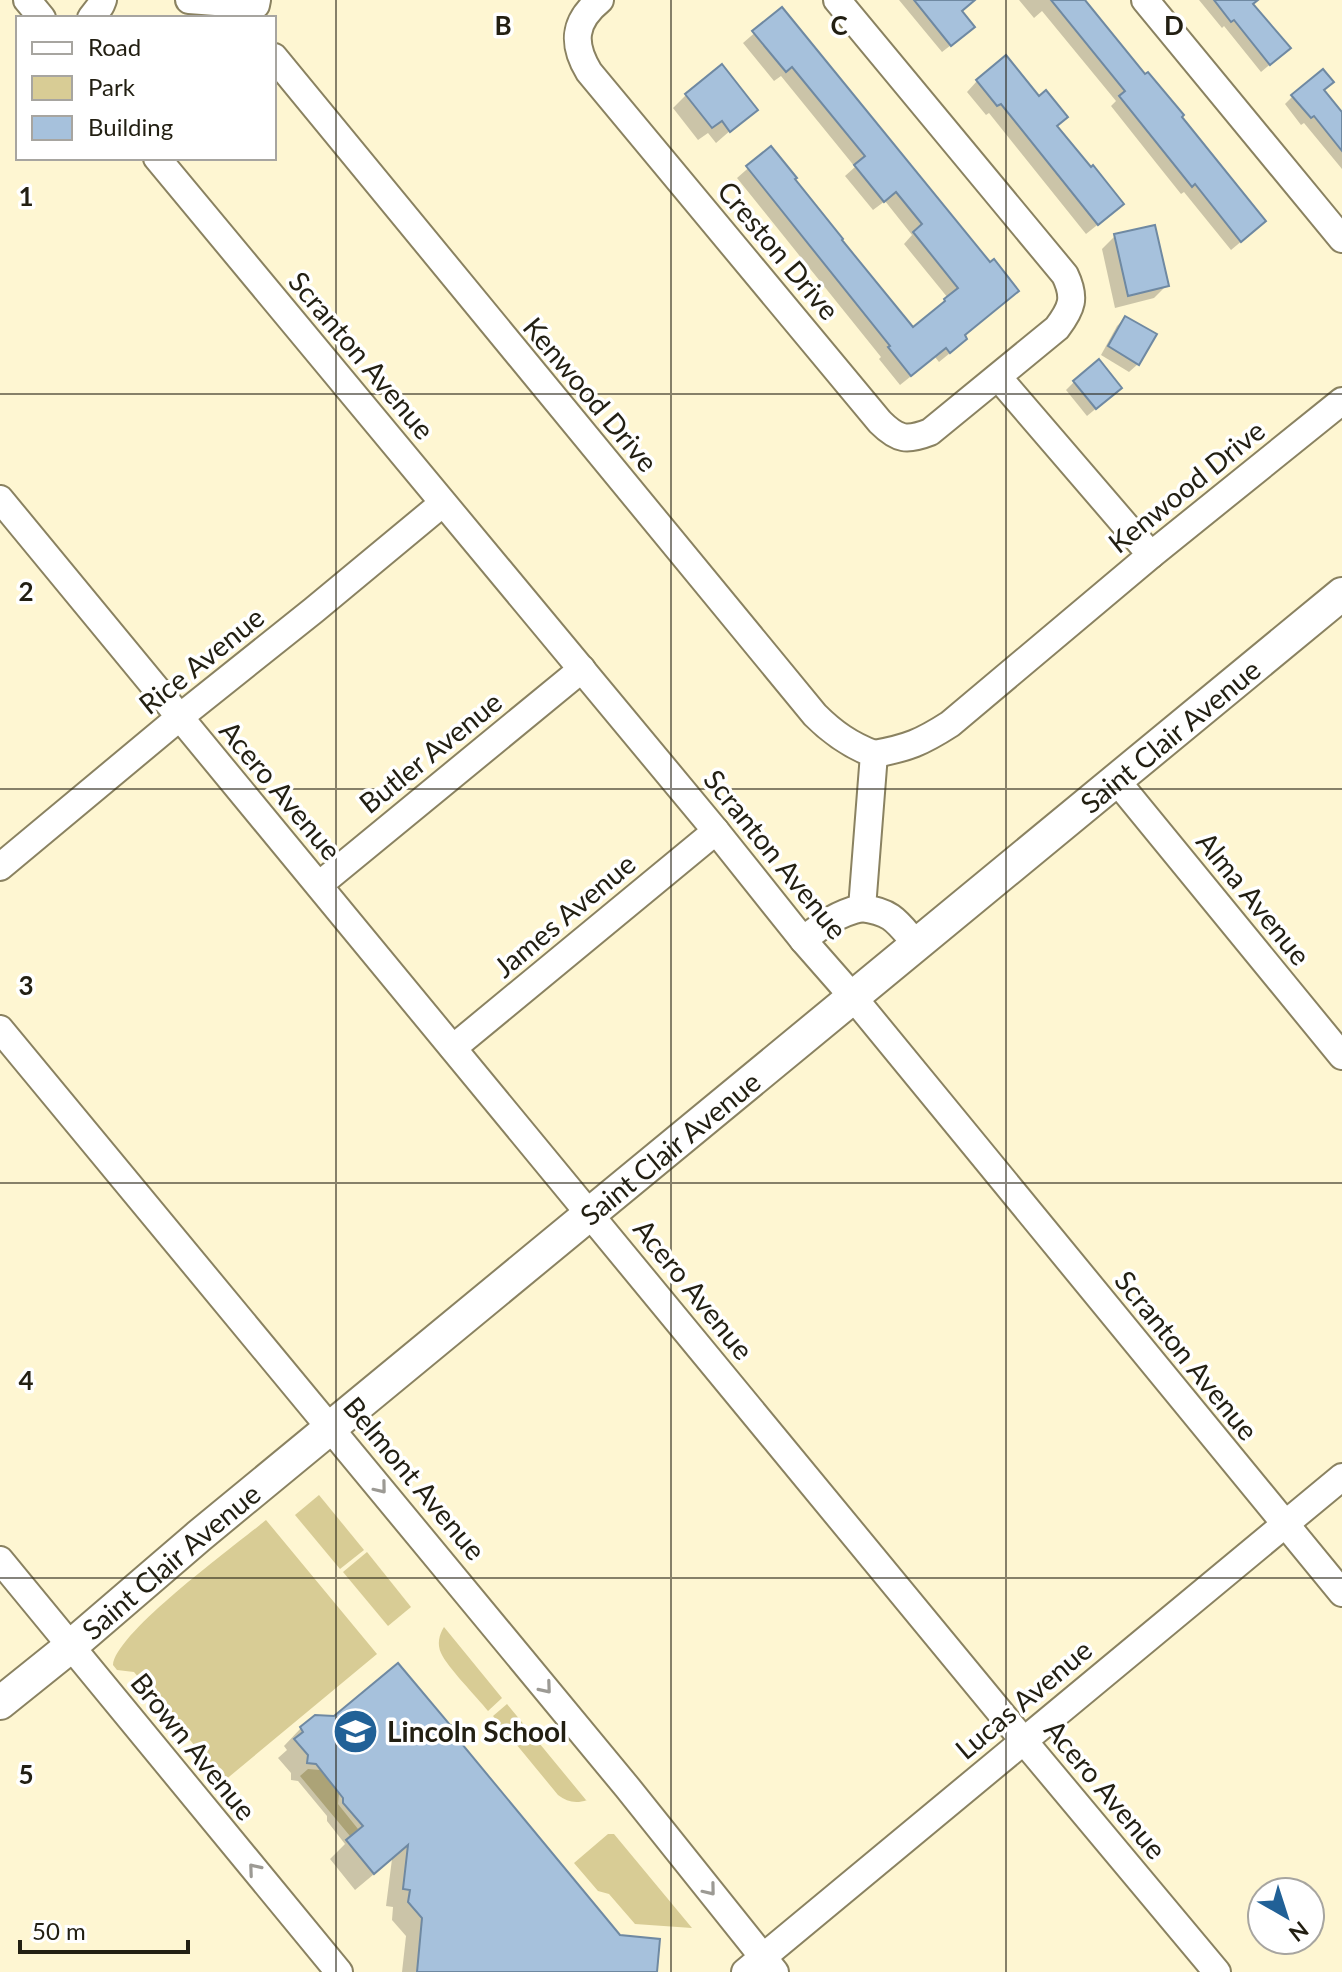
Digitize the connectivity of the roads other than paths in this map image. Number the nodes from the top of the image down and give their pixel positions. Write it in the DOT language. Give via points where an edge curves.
graph roads {
  1 [pos="27,0"];
  2 [pos="189,0"];
  3 [pos="600,0"];
  4 [pos="837,0"];
  5 [pos="1145,0"];
  6 [pos="257,8"];
  7 [pos="40,16"];
  8 [pos="276,61"];
  9 [pos="159,160"];
  10 [pos="1342,239"];
  11 [pos="998,377"];
  12 [pos="1342,401"];
  13 [pos="0,499"];
  14 [pos="443,503"];
  15 [pos="1151,555"];
  16 [pos="1342,594"];
  17 [pos="582,669"];
  18 [pos="180,717"];
  19 [pos="874,754"];
  20 [pos="1116,780"];
  21 [pos="716,831"];
  22 [pos="0,867"];
  23 [pos="319,885"];
  24 [pos="862,908"];
  25 [pos="803,940"];
  26 [pos="917,945"];
  27 [pos="853,997"];
  28 [pos="0,1029"];
  29 [pos="453,1048"];
  30 [pos="1342,1056"];
  31 [pos="591,1213"];
  32 [pos="331,1427"];
  33 [pos="1342,1477"];
  34 [pos="1284,1524"];
  35 [pos="0,1560"];
  36 [pos="1342,1593"];
  37 [pos="71,1646"];
  38 [pos="0,1703"];
  39 [pos="1023,1740"];
  40 [pos="761,1967"];
  41 [pos="339,1972"];
  42 [pos="1217,1972"];
  1 -- 7 [label="street"];
  2 -- 6 [label="street"];
  3 -- 11 [label="street, Creston Drive" via="581,21 576,39 589,72 888,430 914,438 930,432"];
  4 -- 11 [label="street, Creston Drive" via="1071,288 1072,303 1057,328"];
  5 -- 10 [label="street"];
  8 -- 19 [label="street, Kenwood Drive" via="815,715 853,746"];
  9 -- 14 [label="street, Scranton Avenue"];
  11 -- 15 [label="street"];
  12 -- 15 [label="street, Kenwood Drive"];
  13 -- 18 [label="street, Acero Avenue"];
  14 -- 17 [label="street, Scranton Avenue"];
  14 -- 18 [label="street, Rice Avenue"];
  15 -- 19 [label="street, Kenwood Drive" via="950,724 903,749"];
  16 -- 20 [label="street, Saint Clair Avenue"];
  17 -- 21 [label="street, Scranton Avenue"];
  17 -- 23 [label="street, Butler Avenue"];
  18 -- 22 [label="street, Rice Avenue"];
  18 -- 23 [label="street, Acero Avenue"];
  19 -- 24 [label="street"];
  20 -- 26 [label="street, Saint Clair Avenue"];
  20 -- 30 [label="street, Alma Avenue"];
  21 -- 25 [label="street, Scranton Avenue"];
  21 -- 29 [label="street, James Avenue"];
  23 -- 29 [label="street, Acero Avenue"];
  24 -- 25 [label="street" via="832,918"];
  24 -- 26 [label="street" via="893,917"];
  25 -- 27 [label="street, Scranton Avenue"];
  26 -- 27 [label="street, Saint Clair Avenue"];
  27 -- 31 [label="street, Saint Clair Avenue"];
  27 -- 34 [label="street, Scranton Avenue"];
  28 -- 32 [label="street, Belmont Avenue"];
  29 -- 31 [label="street, Acero Avenue"];
  31 -- 32 [label="street, Saint Clair Avenue"];
  31 -- 39 [label="street, Acero Avenue"];
  32 -- 37 [label="street, Saint Clair Avenue"];
  32 -- 40 [label="street, Belmont Avenue, one-way" via="627,1787"];
  33 -- 34 [label="street, Lucas Avenue"];
  34 -- 36 [label="street, Scranton Avenue"];
  34 -- 39 [label="street, Lucas Avenue"];
  35 -- 37 [label="street, Brown Avenue"];
  37 -- 38 [label="street, Saint Clair Avenue"];
  41 -- 37 [label="street, Brown Avenue, one-way"];
  39 -- 40 [label="street, Lucas Avenue"];
  39 -- 42 [label="street, Acero Avenue"];
}
